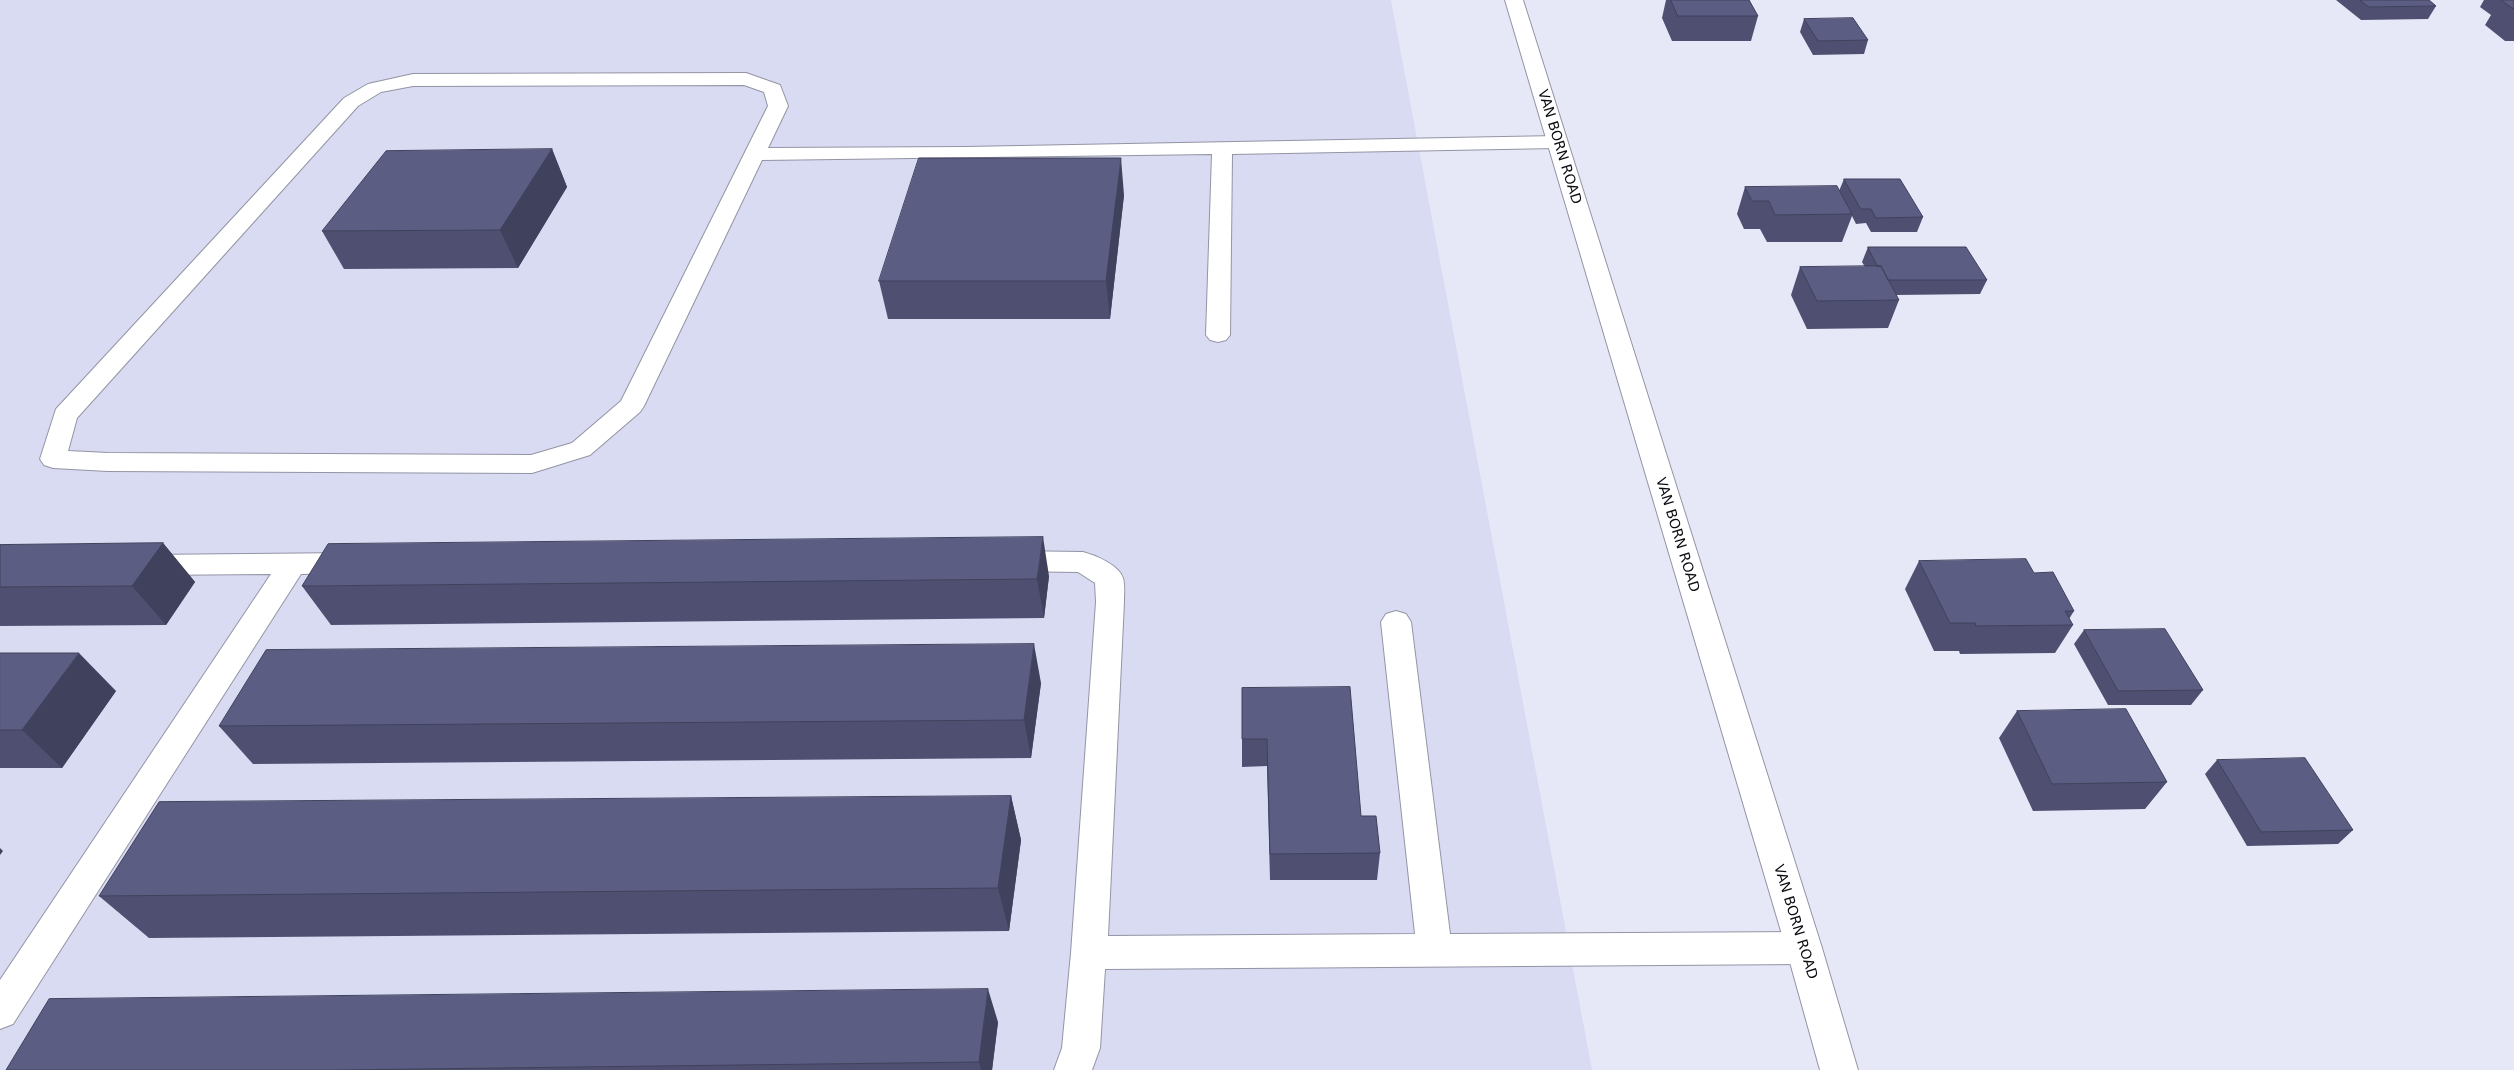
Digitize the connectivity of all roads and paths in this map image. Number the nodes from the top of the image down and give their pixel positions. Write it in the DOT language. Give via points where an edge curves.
graph roads {
  1 [pos="1514,0"];
  2 [pos="1557,142"];
  3 [pos="1222,149"];
  4 [pos="756,154"];
  5 [pos="1218,335"];
  6 [pos="984,561"];
  7 [pos="382,562"];
  8 [pos="293,564"];
  9 [pos="116,565"];
  10 [pos="1396,622"];
  11 [pos="1804,948"];
  12 [pos="1434,950"];
  13 [pos="1089,953"];
  14 [pos="0,1012"];
  15 [pos="1073,1070"];
  16 [pos="1839,1070"];
  1 -- 2 [label="main road, VAN BORN ROAD"];
  2 -- 3 [label="main road"];
  2 -- 11 [label="main road, VAN BORN ROAD"];
  3 -- 4 [label="main road"];
  3 -- 5 [label="main road"];
  4 -- 4 [label="main road" via="778,106 773,89 746,80 413,80 375,88 351,102 65,415 53,459 532,464 581,449 631,406"];
  6 -- 13 [label="main road" via="1083,562 1109,578"];
  7 -- 8 [label="main road"];
  8 -- 9 [label="main road"];
  8 -- 14 [label="main road"];
  10 -- 12 [label="main road"];
  11 -- 12 [label="main road"];
  11 -- 16 [label="main road, VAN BORN ROAD"];
  12 -- 13 [label="main road"];
  13 -- 15 [label="main road" via="1081,1048"];
}
